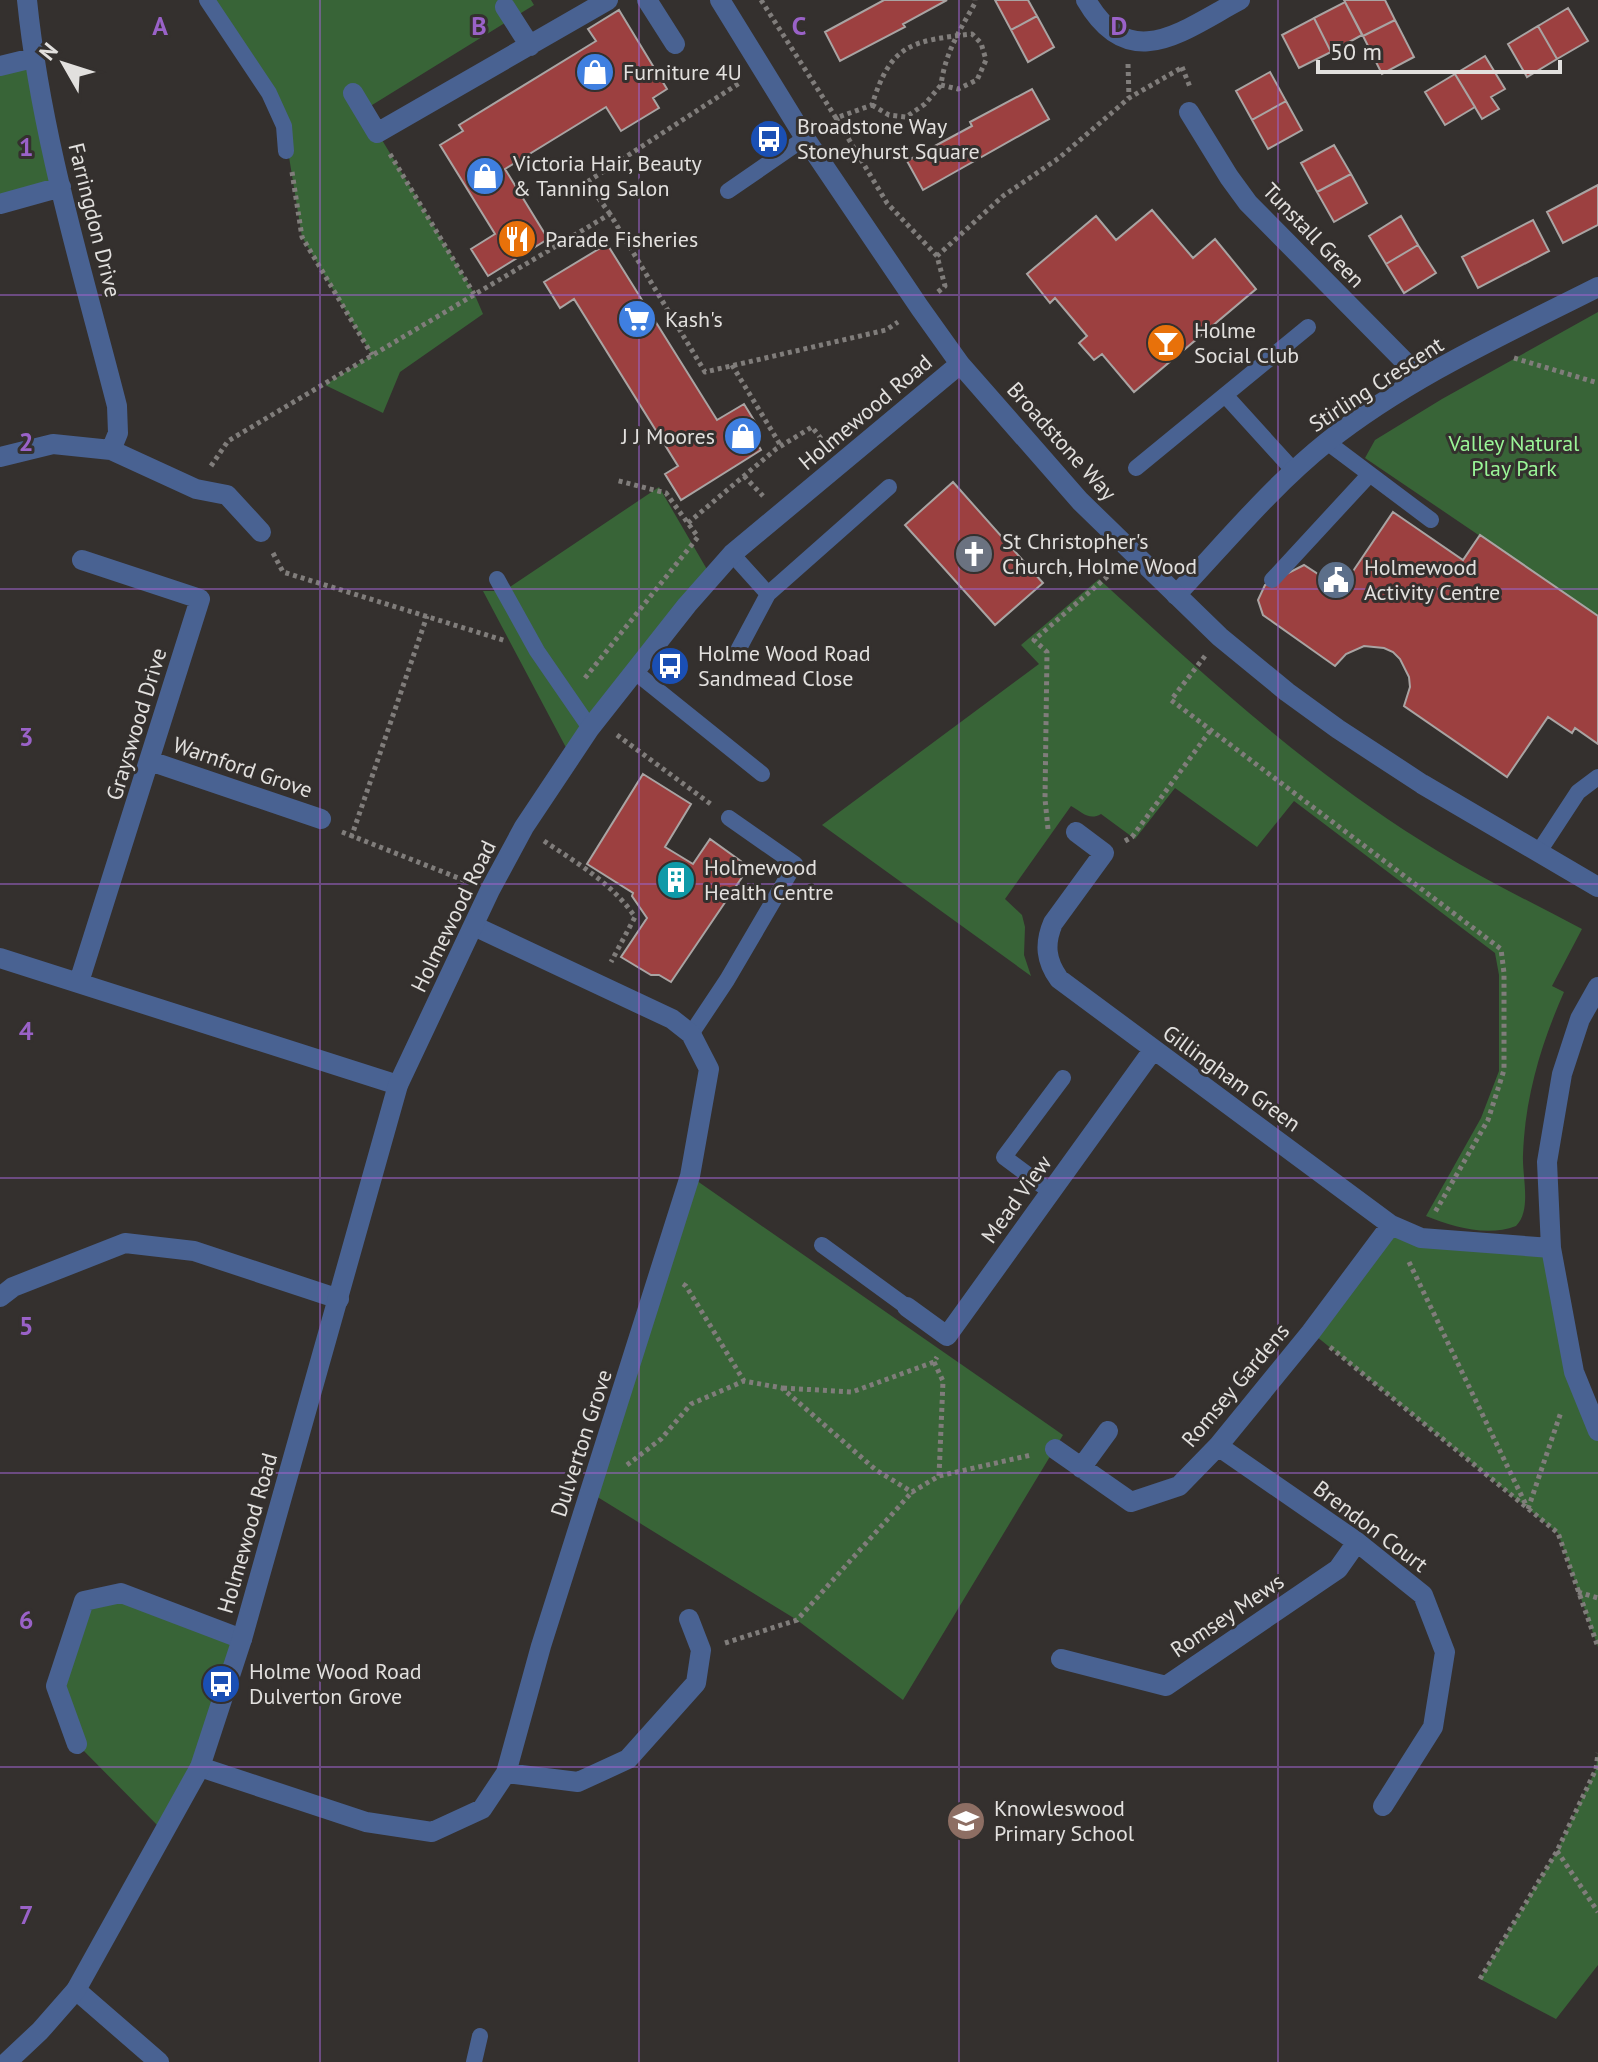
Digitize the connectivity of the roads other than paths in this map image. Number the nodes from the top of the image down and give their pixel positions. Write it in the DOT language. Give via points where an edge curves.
graph roads {
  1 [pos="27,0"];
  2 [pos="207,0"];
  3 [pos="608,0"];
  4 [pos="647,0"];
  5 [pos="720,0"];
  6 [pos="1086,0"];
  7 [pos="1240,0"];
  8 [pos="505,7"];
  9 [pos="675,44"];
  10 [pos="530,46"];
  11 [pos="33,58"];
  12 [pos="0,66"];
  13 [pos="353,93"];
  14 [pos="1189,112"];
  15 [pos="805,138"];
  16 [pos="286,151"];
  17 [pos="61,187"];
  18 [pos="728,191"];
  19 [pos="0,204"];
  20 [pos="1598,287"];
  21 [pos="1308,327"];
  22 [pos="960,364"];
  23 [pos="1421,378"];
  24 [pos="1225,395"];
  25 [pos="1327,442"];
  26 [pos="111,450"];
  27 [pos="0,457"];
  28 [pos="1136,468"];
  29 [pos="1294,471"];
  30 [pos="1370,474"];
  31 [pos="889,487"];
  32 [pos="1431,520"];
  33 [pos="261,532"];
  34 [pos="732,554"];
  35 [pos="82,560"];
  36 [pos="497,579"];
  37 [pos="1272,580"];
  38 [pos="768,594"];
  39 [pos="1176,595"];
  40 [pos="736,654"];
  41 [pos="635,672"];
  42 [pos="593,724"];
  43 [pos="150,761"];
  44 [pos="762,774"];
  45 [pos="1596,781"];
  46 [pos="729,818"];
  47 [pos="321,819"];
  48 [pos="1076,832"];
  49 [pos="1538,853"];
  50 [pos="1598,887"];
  51 [pos="474,926"];
  52 [pos="0,958"];
  53 [pos="79,982"];
  54 [pos="1598,987"];
  55 [pos="691,1034"];
  56 [pos="1153,1050"];
  57 [pos="1063,1078"];
  58 [pos="398,1085"];
  59 [pos="1051,1192"];
  60 [pos="1391,1225"];
  61 [pos="822,1245"];
  62 [pos="1551,1248"];
  63 [pos="0,1297"];
  64 [pos="339,1299"];
  65 [pos="907,1307"];
  66 [pos="1108,1431"];
  67 [pos="1598,1431"];
  68 [pos="1218,1446"];
  69 [pos="1055,1449"];
  70 [pos="1081,1468"];
  71 [pos="1357,1542"];
  72 [pos="689,1619"];
  73 [pos="242,1639"];
  74 [pos="1061,1659"];
  75 [pos="77,1744"];
  76 [pos="200,1767"];
  77 [pos="506,1773"];
  78 [pos="1383,1806"];
  79 [pos="76,1990"];
  80 [pos="480,2036"];
  81 [pos="7,2062"];
  82 [pos="159,2062"];
  83 [pos="474,2062"];
  1 -- 11 [label="street, Farringdon Drive"];
  2 -- 16 [label="lane" via="269,93 284,126"];
  3 -- 10 [label="street"];
  4 -- 9 [label="street"];
  5 -- 15 [label="street, Broadstone Way"];
  6 -- 7 [label="street" via="1104,26 1141,42 1168,38"];
  8 -- 10 [label="street"];
  10 -- 13 [label="street" via="377,133"];
  11 -- 12 [label="street"];
  11 -- 17 [label="street, Farringdon Drive"];
  14 -- 23 [label="street, Tunstall Green" via="1248,203"];
  15 -- 18 [label="lane"];
  15 -- 22 [label="street, Broadstone Way"];
  17 -- 19 [label="street"];
  17 -- 26 [label="street, Farringdon Drive" via="117,406 118,433"];
  20 -- 23 [label="street, Stirling Crescent"];
  21 -- 24 [label="lane"];
  22 -- 34 [label="street, Holmewood Road"];
  22 -- 39 [label="street, Broadstone Way" via="1080,501"];
  23 -- 25 [label="street, Stirling Crescent"];
  24 -- 28 [label="lane"];
  24 -- 29 [label="lane"];
  25 -- 29 [label="street, Stirling Crescent"];
  25 -- 30 [label="lane"];
  26 -- 27 [label="street" via="53,444"];
  26 -- 33 [label="street" via="196,489 227,495"];
  29 -- 39 [label="street, Stirling Crescent"];
  30 -- 32 [label="lane"];
  30 -- 37 [label="lane"];
  31 -- 38 [label="lane"];
  34 -- 38 [label="lane"];
  34 -- 41 [label="street, Holmewood Road"];
  35 -- 43 [label="street, Grayswood Drive" via="200,599"];
  36 -- 42 [label="lane" via="537,651"];
  38 -- 40 [label="lane"];
  39 -- 49 [label="street, Broadstone Way" via="1220,637 1338,729"];
  41 -- 42 [label="street, Holmewood Road"];
  41 -- 44 [label="lane"];
  42 -- 51 [label="street, Holmewood Road" via="524,827"];
  43 -- 47 [label="street, Warnford Grove"];
  43 -- 53 [label="street, Grayswood Drive"];
  45 -- 49 [label="lane" via="1578,792"];
  46 -- 55 [label="lane" via="795,864"];
  48 -- 56 [label="street, Gillingham Green" via="1104,853 1053,923 1048,958 1059,979"];
  49 -- 50 [label="street, Broadstone Way"];
  51 -- 55 [label="street" via="672,1019"];
  51 -- 58 [label="street, Holmewood Road"];
  52 -- 53 [label="street"];
  53 -- 58 [label="street"];
  54 -- 62 [label="street" via="1580,1019 1562,1074 1547,1162"];
  55 -- 77 [label="street, Dulverton Grove" via="709,1069 690,1176"];
  56 -- 59 [label="street, Mead View"];
  56 -- 60 [label="street, Gillingham Green"];
  57 -- 59 [label="lane" via="1004,1157"];
  58 -- 64 [label="street, Holmewood Road"];
  59 -- 65 [label="street, Mead View" via="947,1336"];
  60 -- 62 [label="street, Gillingham Green" via="1421,1238"];
  60 -- 68 [label="street, Romsey Gardens"];
  61 -- 65 [label="lane"];
  62 -- 67 [label="street" via="1574,1372"];
  63 -- 64 [label="street" via="13,1287 125,1243 194,1251"];
  64 -- 73 [label="street, Holmewood Road"];
  66 -- 70 [label="street"];
  68 -- 70 [label="street, Romsey Gardens" via="1179,1486 1131,1502"];
  68 -- 71 [label="street, Brendon Court"];
  69 -- 70 [label="street, Romsey Gardens"];
  71 -- 74 [label="street, Romsey Mews" via="1338,1569 1166,1686"];
  71 -- 78 [label="street, Brendon Court" via="1423,1595 1445,1652 1433,1727"];
  72 -- 77 [label="street" via="701,1650 696,1683 628,1759 578,1782"];
  73 -- 75 [label="street, Holmewood Road" via="121,1593 84,1601 56,1686"];
  73 -- 76 [label="street, Holmewood Road"];
  76 -- 77 [label="street, Dulverton Grove" via="366,1822 432,1832 482,1809"];
  76 -- 79 [label="street, Holmewood Road"];
  79 -- 81 [label="street, Holmewood Road"];
  79 -- 82 [label="street"];
  80 -- 83 [label="lane"];
}
